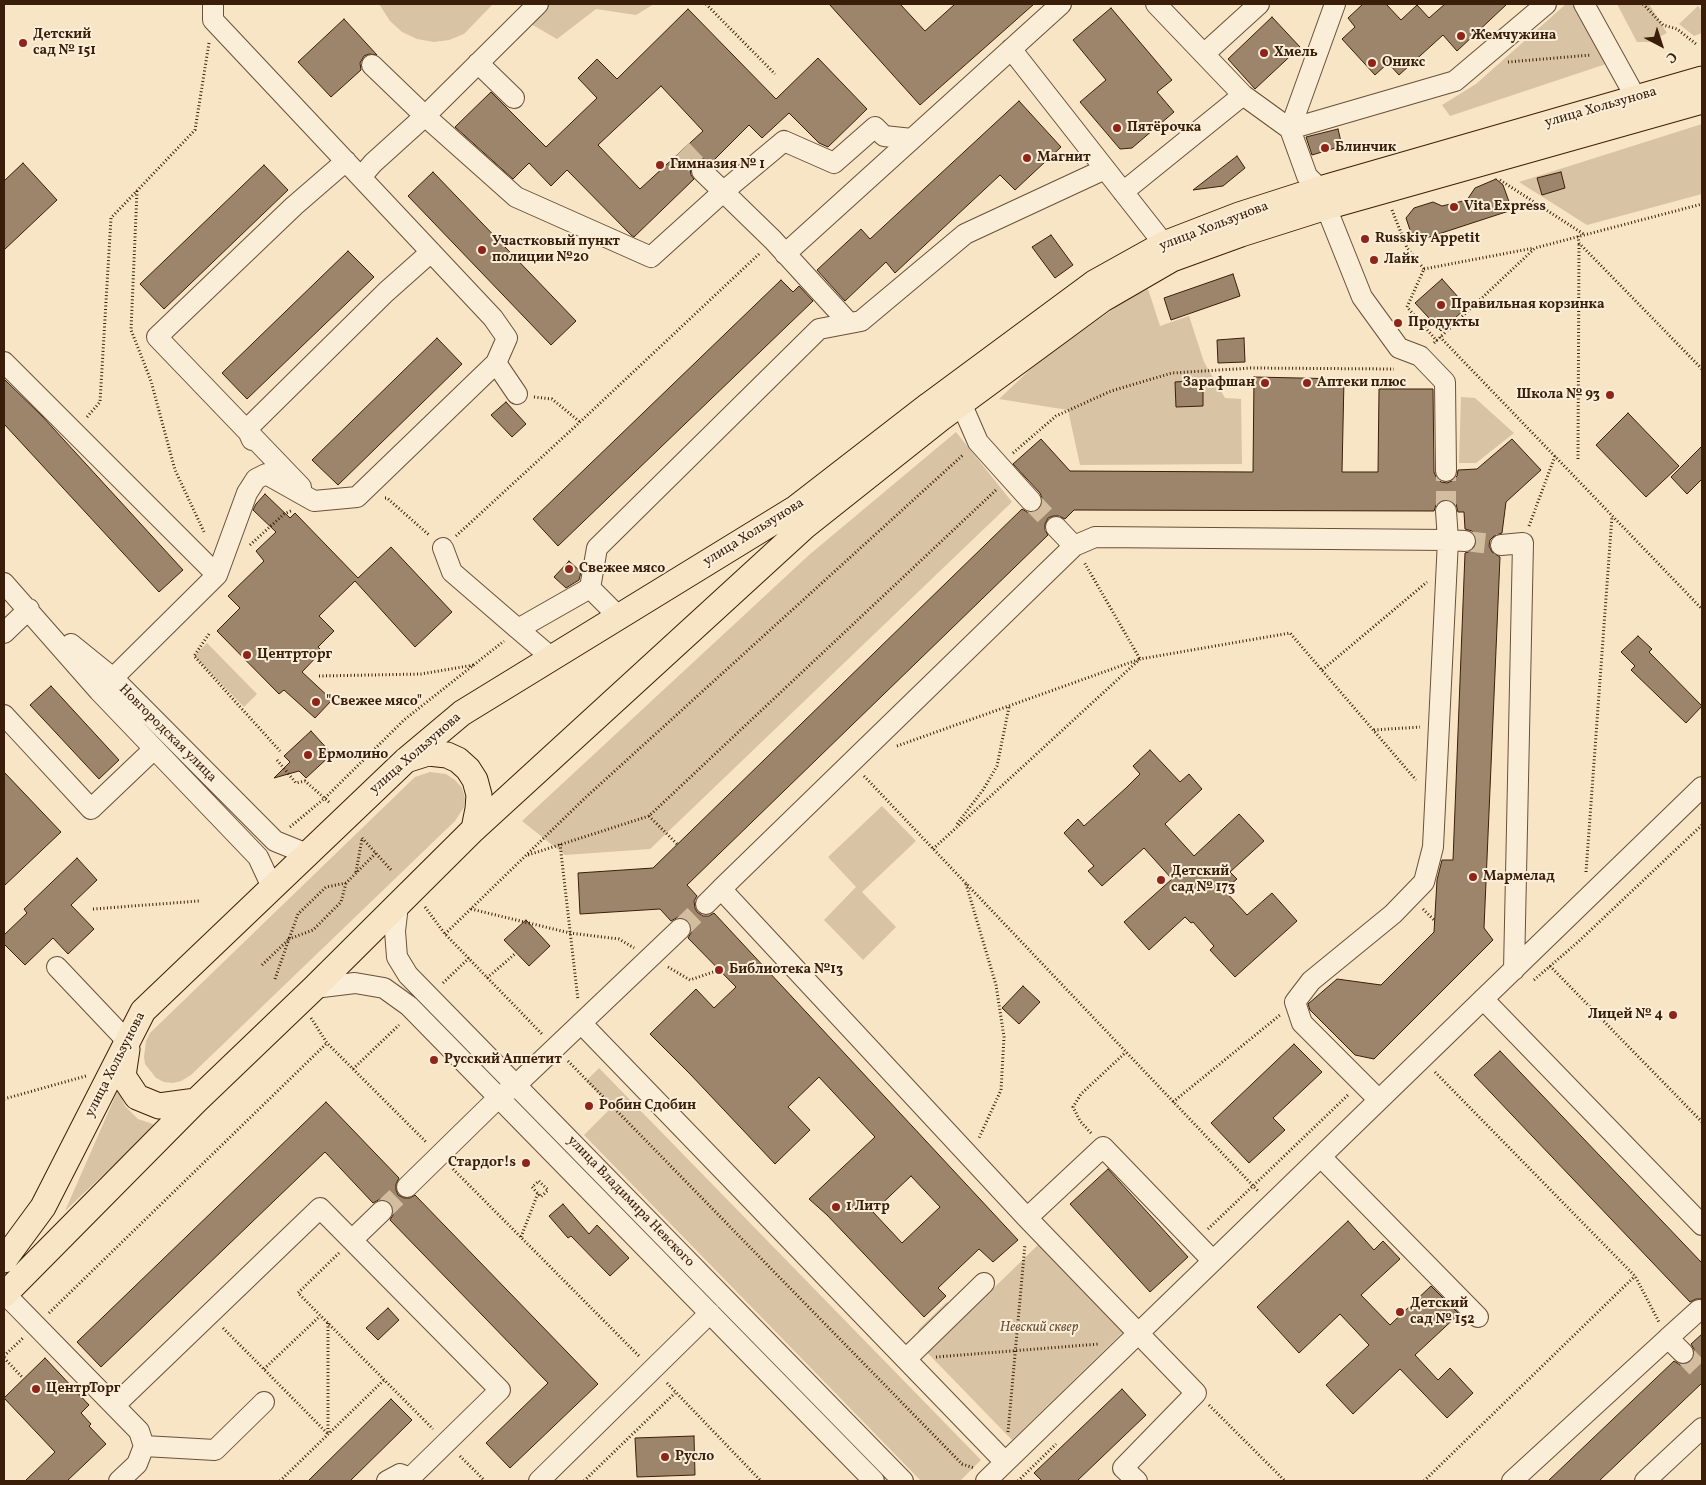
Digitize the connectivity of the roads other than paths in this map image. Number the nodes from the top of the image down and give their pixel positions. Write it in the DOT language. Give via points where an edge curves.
graph roads {
  1 [pos="229,4"];
  2 [pos="538,4"];
  3 [pos="1061,4"];
  4 [pos="1157,4"];
  5 [pos="1259,4"];
  6 [pos="1335,4"];
  7 [pos="1546,4"];
  8 [pos="1584,4"];
  9 [pos="213,12"];
  10 [pos="1011,49"];
  11 [pos="1204,54"];
  12 [pos="478,63"];
  13 [pos="372,65"];
  14 [pos="1702,79"];
  15 [pos="1243,95"];
  16 [pos="514,98"];
  17 [pos="1702,100"];
  18 [pos="1644,103"];
  19 [pos="425,116"];
  20 [pos="1290,130"];
  21 [pos="912,139"];
  22 [pos="346,161"];
  23 [pos="1106,169"];
  24 [pos="702,171"];
  25 [pos="361,177"];
  26 [pos="724,192"];
  27 [pos="1123,192"];
  28 [pos="1323,198"];
  29 [pos="1164,244"];
  30 [pos="779,247"];
  31 [pos="431,252"];
  32 [pos="849,323"];
  33 [pos="4,362"];
  34 [pos="496,363"];
  35 [pos="517,394"];
  36 [pos="961,404"];
  37 [pos="247,429"];
  38 [pos="1446,471"];
  39 [pos="256,479"];
  40 [pos="1030,500"];
  41 [pos="314,501"];
  42 [pos="1446,511"];
  43 [pos="1056,527"];
  44 [pos="1456,540"];
  45 [pos="1501,545"];
  46 [pos="1074,546"];
  47 [pos="443,548"];
  48 [pos="691,572"];
  49 [pos="217,575"];
  50 [pos="4,583"];
  51 [pos="590,588"];
  52 [pos="719,605"];
  53 [pos="28,610"];
  54 [pos="4,617"];
  55 [pos="619,617"];
  56 [pos="518,630"];
  57 [pos="4,633"];
  58 [pos="552,658"];
  59 [pos="112,678"];
  60 [pos="4,715"];
  61 [pos="154,749"];
  62 [pos="406,760"];
  63 [pos="1702,787"];
  64 [pos="474,829"];
  65 [pos="307,854"];
  66 [pos="272,887"];
  67 [pos="722,889"];
  68 [pos="706,904"];
  69 [pos="398,906"];
  70 [pos="680,929"];
  71 [pos="57,967"];
  72 [pos="1514,970"];
  73 [pos="314,988"];
  74 [pos="1483,999"];
  75 [pos="581,1023"];
  76 [pos="128,1042"];
  77 [pos="516,1085"];
  78 [pos="498,1098"];
  79 [pos="1379,1100"];
  80 [pos="196,1101"];
  81 [pos="1321,1156"];
  82 [pos="407,1187"];
  83 [pos="382,1211"];
  84 [pos="1027,1218"];
  85 [pos="1702,1225"];
  86 [pos="352,1240"];
  87 [pos="4,1260"];
  88 [pos="1213,1261"];
  89 [pos="984,1283"];
  90 [pos="4,1295"];
  91 [pos="1699,1310"];
  92 [pos="710,1314"];
  93 [pos="1478,1317"];
  94 [pos="1133,1338"];
  95 [pos="1668,1338"];
  96 [pos="1683,1352"];
  97 [pos="906,1359"];
  98 [pos="264,1402"];
  99 [pos="115,1405"];
  100 [pos="1702,1428"];
  101 [pos="144,1446"];
  102 [pos="995,1472"];
  103 [pos="411,1480"];
  104 [pos="118,1481"];
  105 [pos="387,1481"];
  106 [pos="539,1481"];
  107 [pos="874,1481"];
  108 [pos="903,1481"];
  109 [pos="1137,1481"];
  110 [pos="1512,1481"];
  111 [pos="1645,1481"];
  1 -- 9 [label="street"];
  2 -- 12 [label="street"];
  3 -- 10 [label="street"];
  4 -- 11 [label="street"];
  5 -- 11 [label="street"];
  6 -- 20 [label="street"];
  7 -- 20 [label="street" via="1455,81"];
  8 -- 18 [label="street"];
  9 -- 22 [label="street"];
  10 -- 21 [label="street"];
  10 -- 23 [label="street"];
  11 -- 15 [label="street"];
  12 -- 16 [label="street"];
  12 -- 19 [label="street"];
  13 -- 19 [label="street"];
  14 -- 18 [label="main road, улица Хользунова"];
  15 -- 20 [label="street"];
  15 -- 27 [label="street"];
  17 -- 18 [label="main road, улица Хользунова"];
  18 -- 28 [label="main road, улица Хользунова"];
  19 -- 25 [label="street"];
  19 -- 26 [label="street" via="516,198 651,257"];
  20 -- 28 [label="street" via="1308,176"];
  21 -- 26 [label="street" via="884,136 875,127 834,164 784,141"];
  21 -- 30 [label="street"];
  22 -- 25 [label="street"];
  22 -- 37 [label="street" via="157,336"];
  23 -- 27 [label="street"];
  23 -- 32 [label="street" via="965,234 861,321"];
  24 -- 26 [label="street"];
  25 -- 31 [label="street"];
  26 -- 30 [label="street"];
  27 -- 29 [label="street"];
  28 -- 29 [label="main road, улица Хользунова" via="1239,215"];
  28 -- 36 [label="main road, улица Хользунова" via="1241,234 1172,259 1103,299"];
  28 -- 38 [label="street" via="1362,297 1399,348 1420,356 1445,382"];
  29 -- 48 [label="main road, улица Хользунова" via="1094,283 796,508"];
  30 -- 32 [label="street"];
  31 -- 34 [label="street" via="493,318 507,338"];
  31 -- 37 [label="street"];
  32 -- 51 [label="street" via="819,329 597,548"];
  33 -- 49 [label="street"];
  34 -- 35 [label="street"];
  34 -- 41 [label="street" via="356,497"];
  36 -- 40 [label="street" via="978,442"];
  36 -- 52 [label="main road, улица Хользунова" via="804,527"];
  37 -- 39 [label="street" via="259,454"];
  37 -- 41 [label="street"];
  39 -- 41 [label="street" via="266,474"];
  39 -- 49 [label="street" via="247,493"];
  42 -- 44 [label="street"];
  43 -- 46 [label="street"];
  44 -- 46 [label="street" via="1095,537"];
  44 -- 79 [label="street" via="1447,566 1433,846 1424,882 1393,914 1311,982 1296,1002 1302,1023"];
  45 -- 72 [label="street" via="1523,544"];
  46 -- 67 [label="street"];
  47 -- 56 [label="street" via="452,572"];
  48 -- 52 [label="main road" via="713,575 722,586"];
  48 -- 55 [label="main road, улица Хользунова"];
  49 -- 59 [label="street"];
  50 -- 53 [label="street, Новгородская улица"];
  51 -- 55 [label="street"];
  51 -- 56 [label="street"];
  52 -- 64 [label="main road, улица Хользунова"];
  53 -- 54 [label="street"];
  53 -- 57 [label="street"];
  53 -- 59 [label="street, Новгородская улица"];
  53 -- 61 [label="street, Новгородская улица"];
  55 -- 58 [label="main road, улица Хользунова"];
  56 -- 58 [label="street"];
  58 -- 62 [label="main road, улица Хользунова" via="462,713"];
  59 -- 65 [label="street, Новгородская улица" via="274,841"];
  60 -- 61 [label="street" via="91,809"];
  61 -- 66 [label="street, Новгородская улица" via="258,856"];
  62 -- 64 [label="main road" via="428,754 447,755 468,769 479,795"];
  62 -- 65 [label="main road, улица Хользунова"];
  63 -- 72 [label="street"];
  64 -- 69 [label="main road, улица Хользунова"];
  65 -- 66 [label="main road, улица Хользунова"];
  66 -- 76 [label="main road, улица Хользунова" via="143,1010"];
  67 -- 68 [label="street"];
  67 -- 84 [label="street"];
  69 -- 73 [label="main road, улица Хользунова"];
  69 -- 77 [label="street, улица Владимира Невского" via="394,932 398,957 408,975"];
  70 -- 75 [label="street"];
  71 -- 76 [label="street"];
  72 -- 74 [label="street"];
  73 -- 78 [label="street, улица Владимира Невского" via="355,983 384,988 408,1006"];
  73 -- 80 [label="main road, улица Хользунова"];
  74 -- 79 [label="street"];
  74 -- 85 [label="street"];
  75 -- 77 [label="street"];
  75 -- 97 [label="street"];
  76 -- 80 [label="main road" via="122,1076 137,1097 159,1106"];
  76 -- 87 [label="main road, улица Хользунова" via="44,1207"];
  77 -- 78 [label="street"];
  77 -- 108 [label="street, улица Владимира Невского"];
  78 -- 82 [label="street"];
  78 -- 92 [label="street, улица Владимира Невского"];
  79 -- 81 [label="street"];
  80 -- 90 [label="main road, улица Хользунова"];
  81 -- 88 [label="street"];
  81 -- 93 [label="street"];
  83 -- 86 [label="street"];
  84 -- 88 [label="street" via="1103,1146"];
  84 -- 94 [label="street"];
  86 -- 99 [label="street" via="320,1208"];
  86 -- 103 [label="street" via="500,1390"];
  88 -- 94 [label="street"];
  89 -- 97 [label="street"];
  90 -- 99 [label="street"];
  91 -- 95 [label="street"];
  92 -- 106 [label="street"];
  92 -- 107 [label="street, улица Владимира Невского"];
  94 -- 102 [label="street"];
  94 -- 109 [label="street" via="1196,1393 1124,1468"];
  95 -- 96 [label="street"];
  95 -- 110 [label="street"];
  97 -- 102 [label="street"];
  98 -- 101 [label="street" via="215,1450"];
  99 -- 101 [label="street" via="139,1431"];
  100 -- 111 [label="street"];
  101 -- 104 [label="street" via="137,1464"];
  103 -- 105 [label="street" via="400,1474"];
}
